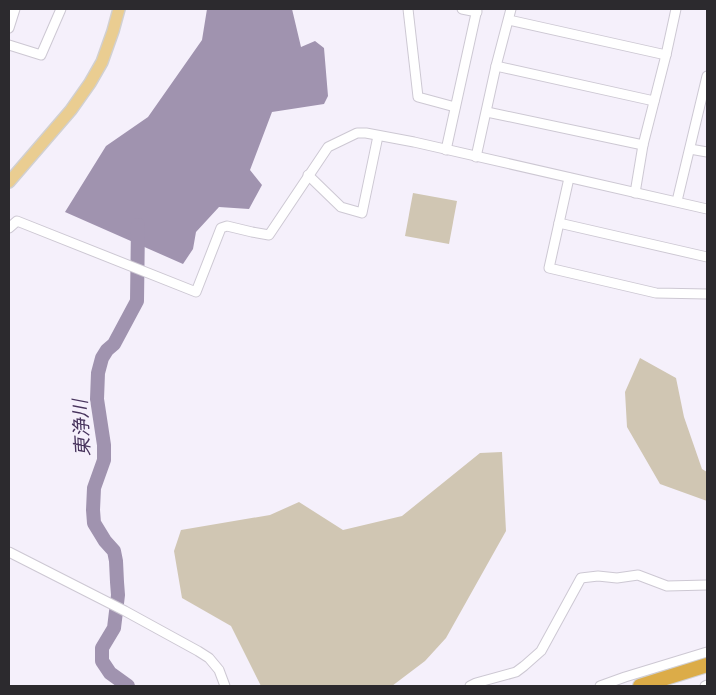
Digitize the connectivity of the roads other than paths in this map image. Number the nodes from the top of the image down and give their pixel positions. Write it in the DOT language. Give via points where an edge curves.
graph roads {
  1 [pos="16,9"];
  2 [pos="62,9"];
  3 [pos="119,9"];
  4 [pos="408,9"];
  5 [pos="462,9"];
  6 [pos="511,9"];
  7 [pos="674,9"];
  8 [pos="477,10"];
  9 [pos="509,20"];
  10 [pos="9,28"];
  11 [pos="9,45"];
  12 [pos="666,55"];
  13 [pos="496,66"];
  14 [pos="707,76"];
  15 [pos="705,95"];
  16 [pos="654,102"];
  17 [pos="455,108"];
  18 [pos="486,112"];
  19 [pos="378,136"];
  20 [pos="643,145"];
  21 [pos="690,149"];
  22 [pos="446,150"];
  23 [pos="707,152"];
  24 [pos="476,157"];
  25 [pos="308,175"];
  26 [pos="569,178"];
  27 [pos="9,182"];
  28 [pos="635,192"];
  29 [pos="677,201"];
  30 [pos="707,209"];
  31 [pos="559,223"];
  32 [pos="9,228"];
  33 [pos="707,258"];
  34 [pos="707,294"];
  35 [pos="9,552"];
  36 [pos="707,585"];
  37 [pos="707,652"];
  38 [pos="707,665"];
  39 [pos="625,677"];
  40 [pos="225,686"];
  41 [pos="470,686"];
  42 [pos="600,686"];
  43 [pos="628,686"];
  44 [pos="640,686"];
  1 -- 10 [label="street"];
  2 -- 11 [label="street" via="40,55"];
  3 -- 27 [label="main road" via="102,62 80,97"];
  4 -- 17 [label="street" via="418,97"];
  5 -- 8 [label="street"];
  6 -- 9 [label="street"];
  7 -- 12 [label="street"];
  8 -- 17 [label="street"];
  9 -- 12 [label="street"];
  9 -- 13 [label="street"];
  12 -- 16 [label="street"];
  13 -- 16 [label="street"];
  13 -- 18 [label="street"];
  14 -- 15 [label="street"];
  15 -- 21 [label="street"];
  16 -- 20 [label="street"];
  17 -- 22 [label="street"];
  18 -- 20 [label="street"];
  18 -- 24 [label="street"];
  19 -- 22 [label="street"];
  19 -- 25 [label="street" via="357,133 328,147"];
  19 -- 25 [label="street" via="362,213 341,207"];
  20 -- 28 [label="street"];
  21 -- 23 [label="street"];
  21 -- 29 [label="street"];
  22 -- 24 [label="street"];
  24 -- 26 [label="street"];
  25 -- 32 [label="street" via="269,235 228,226 221,228 196,292 17,221"];
  26 -- 28 [label="street"];
  26 -- 31 [label="street"];
  28 -- 29 [label="street"];
  29 -- 30 [label="street"];
  31 -- 33 [label="street"];
  31 -- 34 [label="street" via="549,268 656,293"];
  35 -- 40 [label="street" via="209,658 219,670"];
  36 -- 41 [label="street" via="667,586 638,575 582,578 541,651 516,672"];
  37 -- 39 [label="street"];
  38 -- 44 [label="highway"];
  39 -- 42 [label="street"];
  39 -- 43 [label="street"];
}
